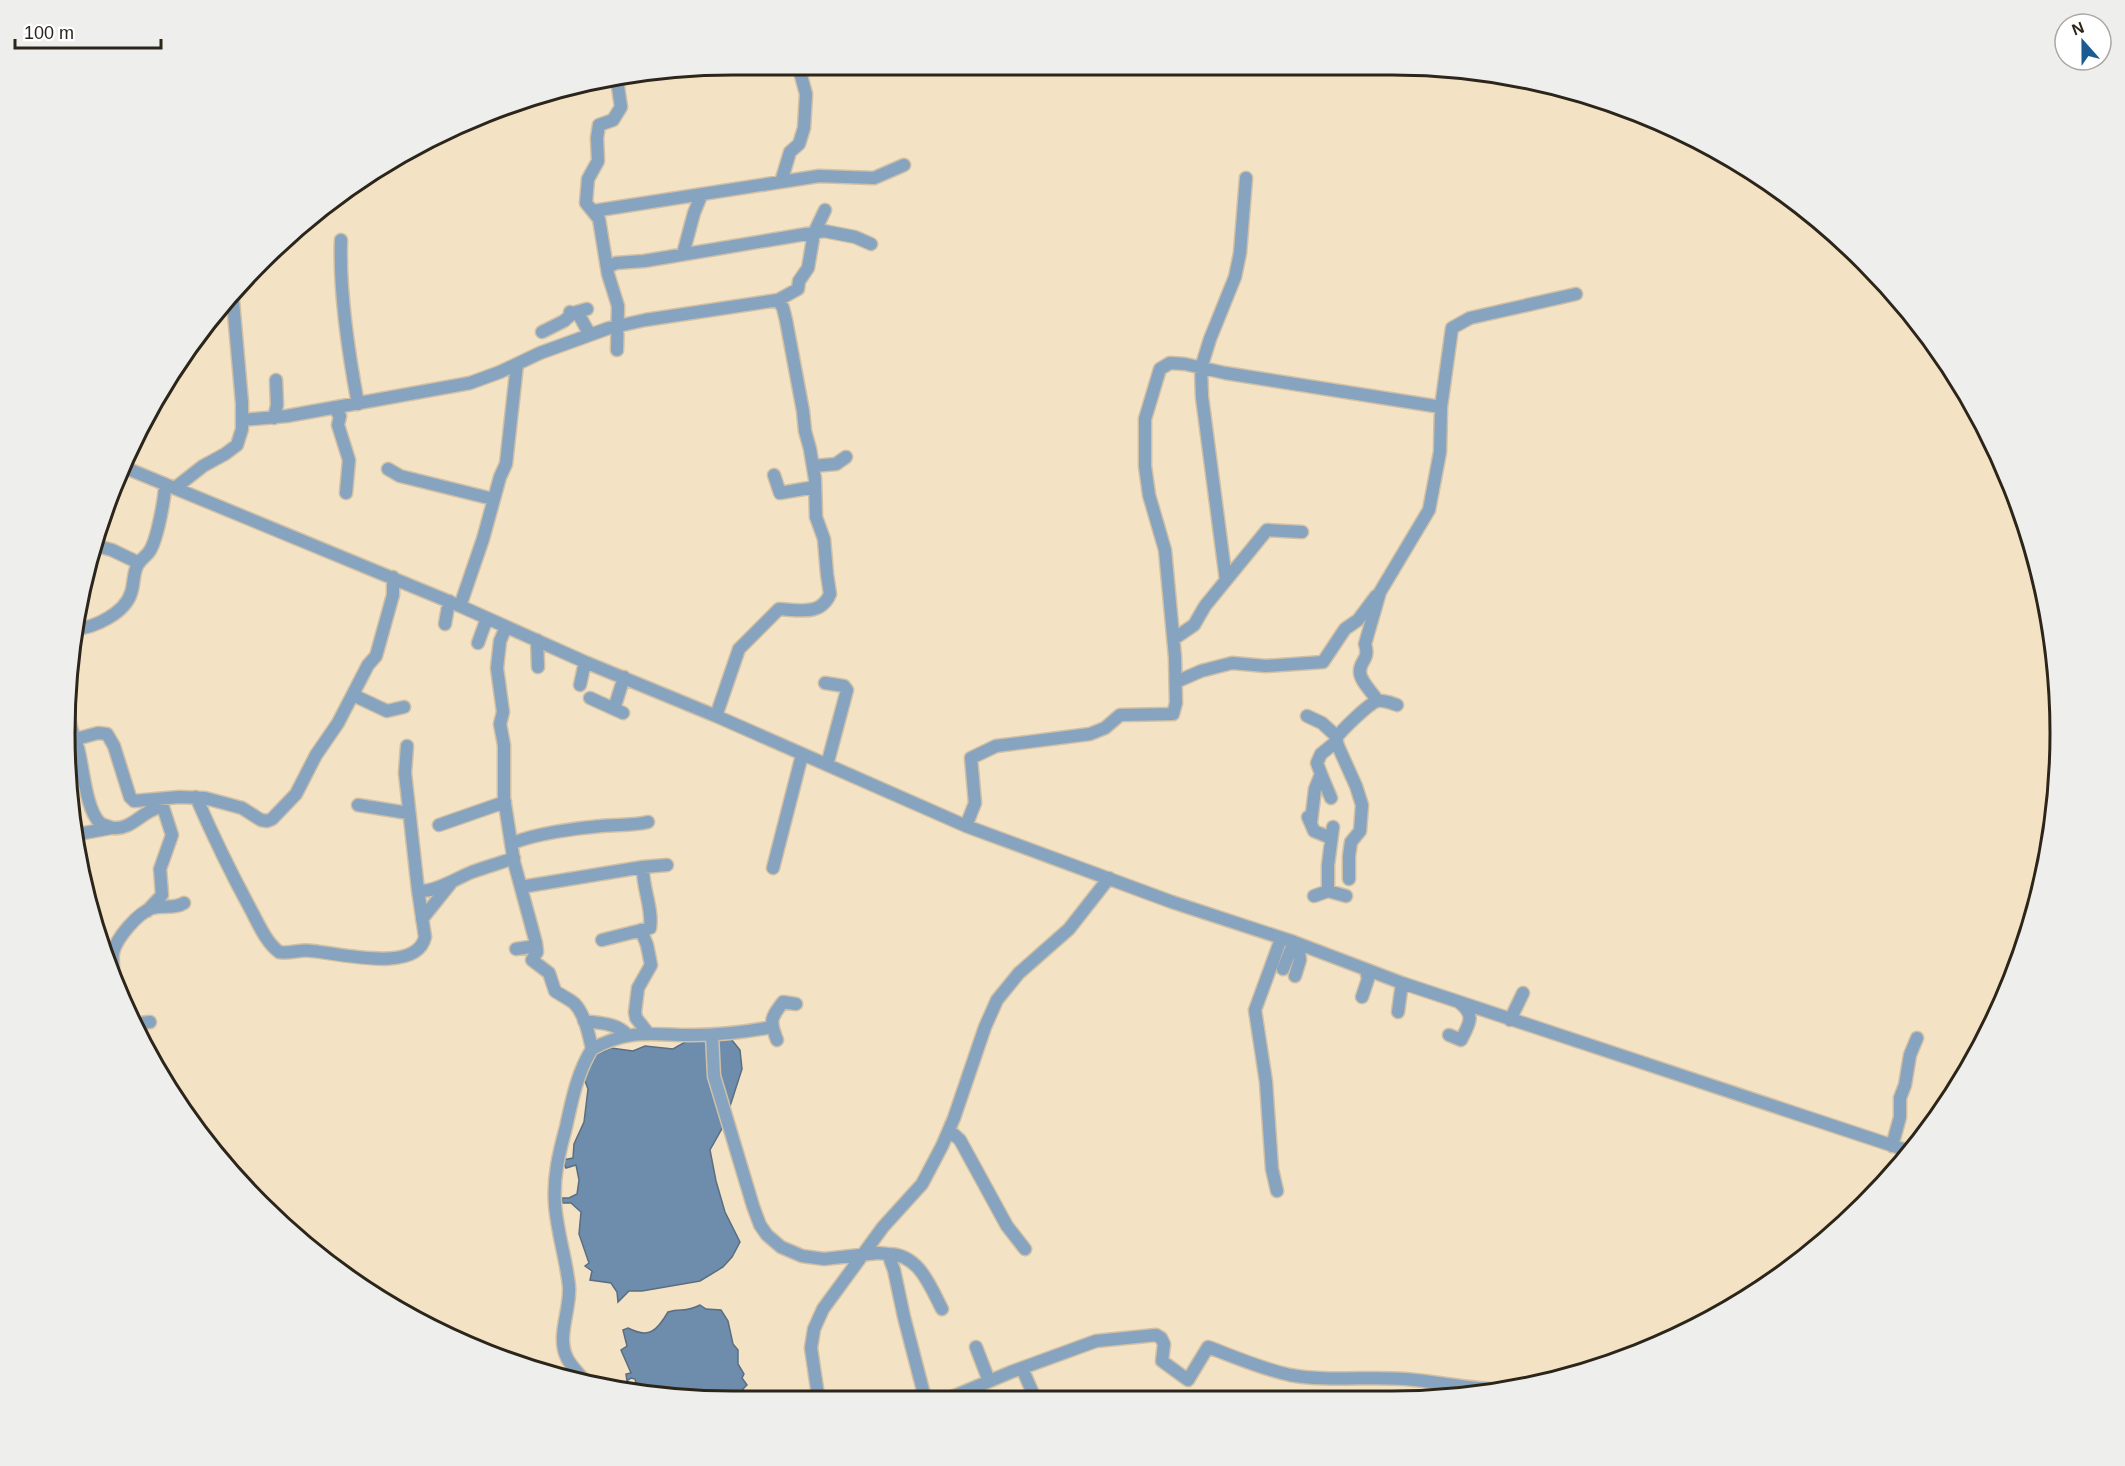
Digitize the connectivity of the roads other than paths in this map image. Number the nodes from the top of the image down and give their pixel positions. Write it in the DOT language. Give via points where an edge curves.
graph roads {
  1 [pos="801,75"];
  2 [pos="618,86"];
  3 [pos="904,165"];
  4 [pos="1246,178"];
  5 [pos="781,182"];
  6 [pos="701,196"];
  7 [pos="825,210"];
  8 [pos="593,211"];
  9 [pos="814,233"];
  10 [pos="342,240"];
  11 [pos="870,244"];
  12 [pos="683,254"];
  13 [pos="608,267"];
  14 [pos="1575,294"];
  15 [pos="778,300"];
  16 [pos="233,305"];
  17 [pos="588,309"];
  18 [pos="569,312"];
  19 [pos="616,327"];
  20 [pos="542,332"];
  21 [pos="590,335"];
  22 [pos="617,350"];
  23 [pos="517,364"];
  24 [pos="1201,368"];
  25 [pos="276,380"];
  26 [pos="358,404"];
  27 [pos="1442,407"];
  28 [pos="334,408"];
  29 [pos="274,418"];
  30 [pos="242,420"];
  31 [pos="846,457"];
  32 [pos="813,466"];
  33 [pos="388,469"];
  34 [pos="130,470"];
  35 [pos="774,475"];
  36 [pos="170,486"];
  37 [pos="815,487"];
  38 [pos="346,493"];
  39 [pos="493,499"];
  40 [pos="1302,532"];
  41 [pos="102,547"];
  42 [pos="139,563"];
  43 [pos="393,577"];
  44 [pos="1226,580"];
  45 [pos="1380,592"];
  46 [pos="455,603"];
  47 [pos="488,618"];
  48 [pos="446,624"];
  49 [pos="506,627"];
  50 [pos="84,629"];
  51 [pos="1175,638"];
  52 [pos="537,640"];
  53 [pos="478,643"];
  54 [pos="585,662"];
  55 [pos="538,667"];
  56 [pos="624,677"];
  57 [pos="1176,682"];
  58 [pos="825,683"];
  59 [pos="580,685"];
  60 [pos="353,694"];
  61 [pos="590,698"];
  62 [pos="1377,700"];
  63 [pos="1397,705"];
  64 [pos="404,707"];
  65 [pos="716,716"];
  66 [pos="1307,716"];
  67 [pos="76,740"];
  68 [pos="1336,740"];
  69 [pos="407,747"];
  70 [pos="802,755"];
  71 [pos="827,765"];
  72 [pos="1321,774"];
  73 [pos="196,797"];
  74 [pos="1331,798"];
  75 [pos="505,802"];
  76 [pos="358,805"];
  77 [pos="408,813"];
  78 [pos="648,822"];
  79 [pos="439,825"];
  80 [pos="966,826"];
  81 [pos="111,828"];
  82 [pos="83,833"];
  83 [pos="513,843"];
  84 [pos="514,858"];
  85 [pos="667,865"];
  86 [pos="643,867"];
  87 [pos="773,868"];
  88 [pos="1109,878"];
  89 [pos="1349,879"];
  90 [pos="453,881"];
  91 [pos="521,887"];
  92 [pos="418,890"];
  93 [pos="1328,891"];
  94 [pos="1314,896"];
  95 [pos="1346,896"];
  96 [pos="184,903"];
  97 [pos="147,911"];
  98 [pos="422,920"];
  99 [pos="642,930"];
  100 [pos="1281,939"];
  101 [pos="602,940"];
  102 [pos="1293,944"];
  103 [pos="536,946"];
  104 [pos="516,949"];
  105 [pos="113,953"];
  106 [pos="1283,969"];
  107 [pos="1366,970"];
  108 [pos="1295,976"];
  109 [pos="1402,983"];
  110 [pos="1523,993"];
  111 [pos="1362,997"];
  112 [pos="1458,1001"];
  113 [pos="796,1004"];
  114 [pos="1398,1012"];
  115 [pos="1510,1020"];
  116 [pos="584,1021"];
  117 [pos="150,1022"];
  118 [pos="142,1023"];
  119 [pos="772,1027"];
  120 [pos="648,1033"];
  121 [pos="627,1035"];
  122 [pos="712,1035"];
  123 [pos="1449,1035"];
  124 [pos="1917,1038"];
  125 [pos="777,1040"];
  126 [pos="592,1049"];
  127 [pos="950,1130"];
  128 [pos="1892,1146"];
  129 [pos="1902,1149"];
  130 [pos="1277,1191"];
  131 [pos="1025,1249"];
  132 [pos="888,1254"];
  133 [pos="861,1256"];
  134 [pos="942,1310"];
  135 [pos="976,1347"];
  136 [pos="1022,1368"];
  137 [pos="576,1372"];
  138 [pos="989,1381"];
  139 [pos="1459,1387"];
  140 [pos="817,1391"];
  141 [pos="923,1391"];
  142 [pos="964,1391"];
  143 [pos="1032,1391"];
  1 -- 5 [label="street" via="806,94 804,128 799,144 790,152"];
  2 -- 8 [label="street" via="621,107 613,120 599,125 598,161 588,179 586,203"];
  3 -- 5 [label="street" via="874,178 819,176"];
  4 -- 24 [label="street" via="1235,277"];
  5 -- 6 [label="street"];
  6 -- 8 [label="street"];
  6 -- 12 [label="street"];
  7 -- 9 [label="street"];
  8 -- 13 [label="street" via="599,219"];
  9 -- 11 [label="street" via="838,233"];
  9 -- 12 [label="street"];
  9 -- 15 [label="street" via="808,268 798,288"];
  10 -- 26 [label="street" via="348,341"];
  12 -- 13 [label="street"];
  13 -- 19 [label="street" via="618,306"];
  14 -- 27 [label="street" via="1470,318 1452,328"];
  15 -- 19 [label="street"];
  15 -- 32 [label="street" via="786,320"];
  16 -- 30 [label="street"];
  17 -- 18 [label="street"];
  18 -- 20 [label="street" via="564,321"];
  18 -- 21 [label="street" via="579,315"];
  19 -- 21 [label="street"];
  19 -- 22 [label="street"];
  21 -- 23 [label="street"];
  23 -- 26 [label="street" via="470,383"];
  23 -- 39 [label="street" via="506,464"];
  24 -- 27 [label="street"];
  24 -- 44 [label="street"];
  24 -- 51 [label="street" via="1170,363 1160,369 1145,419 1144,466 1165,550"];
  25 -- 29 [label="street"];
  26 -- 28 [label="street"];
  27 -- 45 [label="street" via="1440,452 1429,510"];
  28 -- 29 [label="street"];
  28 -- 38 [label="street" via="340,416 338,425 349,460"];
  29 -- 30 [label="street"];
  30 -- 36 [label="street" via="237,445"];
  31 -- 32 [label="street" via="836,464"];
  32 -- 37 [label="street"];
  33 -- 39 [label="street" via="400,476"];
  34 -- 36 [label="street"];
  35 -- 37 [label="street" via="780,493"];
  36 -- 42 [label="street" via="150,551"];
  36 -- 43 [label="street"];
  37 -- 65 [label="street" via="829,598 813,611 779,609 743,643"];
  39 -- 46 [label="street" via="483,539"];
  40 -- 44 [label="street" via="1267,530"];
  41 -- 42 [label="street"];
  42 -- 50 [label="street" via="128,600 115,613"];
  43 -- 46 [label="street"];
  43 -- 60 [label="street" via="393,595 376,656"];
  44 -- 51 [label="street" via="1194,625"];
  45 -- 57 [label="street" via="1358,620 1345,629 1323,662 1266,666 1232,663"];
  45 -- 62 [label="street" via="1365,644 1365,660 1359,669"];
  46 -- 47 [label="street"];
  46 -- 48 [label="street"];
  47 -- 49 [label="street"];
  47 -- 53 [label="street"];
  49 -- 52 [label="street"];
  49 -- 75 [label="street" via="500,640 497,668 503,712 500,724"];
  51 -- 57 [label="street"];
  52 -- 54 [label="street"];
  52 -- 55 [label="street"];
  54 -- 56 [label="street"];
  54 -- 59 [label="street"];
  56 -- 61 [label="street" via="618,711"];
  56 -- 65 [label="street"];
  57 -- 80 [label="street" via="1173,714 1120,715 1105,729 1090,734 996,746 972,758 975,803"];
  58 -- 71 [label="street" via="847,690"];
  60 -- 64 [label="street" via="387,711"];
  60 -- 73 [label="street" via="296,794 272,819 261,820 223,801"];
  62 -- 63 [label="street"];
  62 -- 68 [label="street" via="1353,717"];
  65 -- 70 [label="street"];
  66 -- 68 [label="street" via="1322,723"];
  67 -- 73 [label="street" via="107,734 134,801"];
  67 -- 81 [label="street" via="94,813"];
  68 -- 72 [label="street" via="1317,763"];
  68 -- 89 [label="street" via="1362,806 1360,831 1350,849"];
  69 -- 77 [label="street"];
  70 -- 71 [label="street"];
  70 -- 87 [label="street"];
  71 -- 80 [label="street"];
  72 -- 74 [label="street"];
  72 -- 93 [label="street" via="1310,819 1314,831 1332,833"];
  73 -- 98 [label="street" via="263,933 279,952 309,950 383,960 407,955 423,944"];
  75 -- 79 [label="street"];
  75 -- 83 [label="street"];
  76 -- 77 [label="street"];
  77 -- 92 [label="street"];
  78 -- 83 [label="street" via="581,828"];
  80 -- 88 [label="street"];
  81 -- 82 [label="street"];
  81 -- 97 [label="street" via="136,822 163,807 172,835 160,869 162,895"];
  83 -- 84 [label="street"];
  84 -- 90 [label="street"];
  84 -- 91 [label="street"];
  85 -- 86 [label="street"];
  86 -- 91 [label="street"];
  86 -- 99 [label="street" via="651,922 650,928"];
  88 -- 100 [label="street"];
  88 -- 127 [label="street" via="1069,928 1019,973 997,1000"];
  90 -- 92 [label="street"];
  90 -- 98 [label="street"];
  91 -- 103 [label="street"];
  92 -- 98 [label="street"];
  93 -- 94 [label="street"];
  93 -- 95 [label="street"];
  96 -- 97 [label="street"];
  97 -- 105 [label="street" via="128,927"];
  99 -- 101 [label="street"];
  99 -- 120 [label="street" via="651,965 638,988 635,1012"];
  100 -- 102 [label="street"];
  100 -- 130 [label="street" via="1255,1010"];
  102 -- 106 [label="street"];
  102 -- 107 [label="street"];
  102 -- 108 [label="street" via="1299,950 1300,960"];
  103 -- 104 [label="street"];
  103 -- 116 [label="street" via="532,960 549,973 555,992 574,1004"];
  107 -- 109 [label="street"];
  107 -- 111 [label="street" via="1368,979"];
  109 -- 112 [label="street"];
  109 -- 114 [label="street"];
  110 -- 115 [label="street"];
  112 -- 115 [label="street"];
  112 -- 123 [label="street" via="1467,1009 1469,1023 1461,1040"];
  113 -- 119 [label="street" via="783,1002 772,1018"];
  115 -- 128 [label="street"];
  116 -- 121 [label="street" via="609,1024"];
  116 -- 126 [label="street"];
  117 -- 118 [label="street"];
  119 -- 122 [label="street"];
  119 -- 125 [label="street"];
  120 -- 121 [label="street"];
  120 -- 122 [label="street"];
  121 -- 126 [label="street"];
  122 -- 133 [label="street" via="714,1076 760,1225 781,1247 802,1256"];
  124 -- 128 [label="street" via="1900,1098 1900,1117"];
  126 -- 137 [label="street" via="567,1113 555,1181 569,1293 563,1348"];
  127 -- 131 [label="street" via="960,1140 1007,1226"];
  127 -- 133 [label="street" via="922,1184"];
  128 -- 129 [label="street"];
  132 -- 133 [label="street"];
  132 -- 134 [label="street" via="902,1256 918,1267"];
  132 -- 141 [label="street"];
  133 -- 140 [label="street" via="814,1329 811,1348"];
  135 -- 138 [label="street"];
  136 -- 138 [label="street"];
  136 -- 139 [label="street" via="1096,1341 1156,1335 1164,1344 1162,1361 1188,1380 1208,1347 1292,1375 1404,1379"];
  136 -- 143 [label="street"];
  138 -- 142 [label="street"];
}
